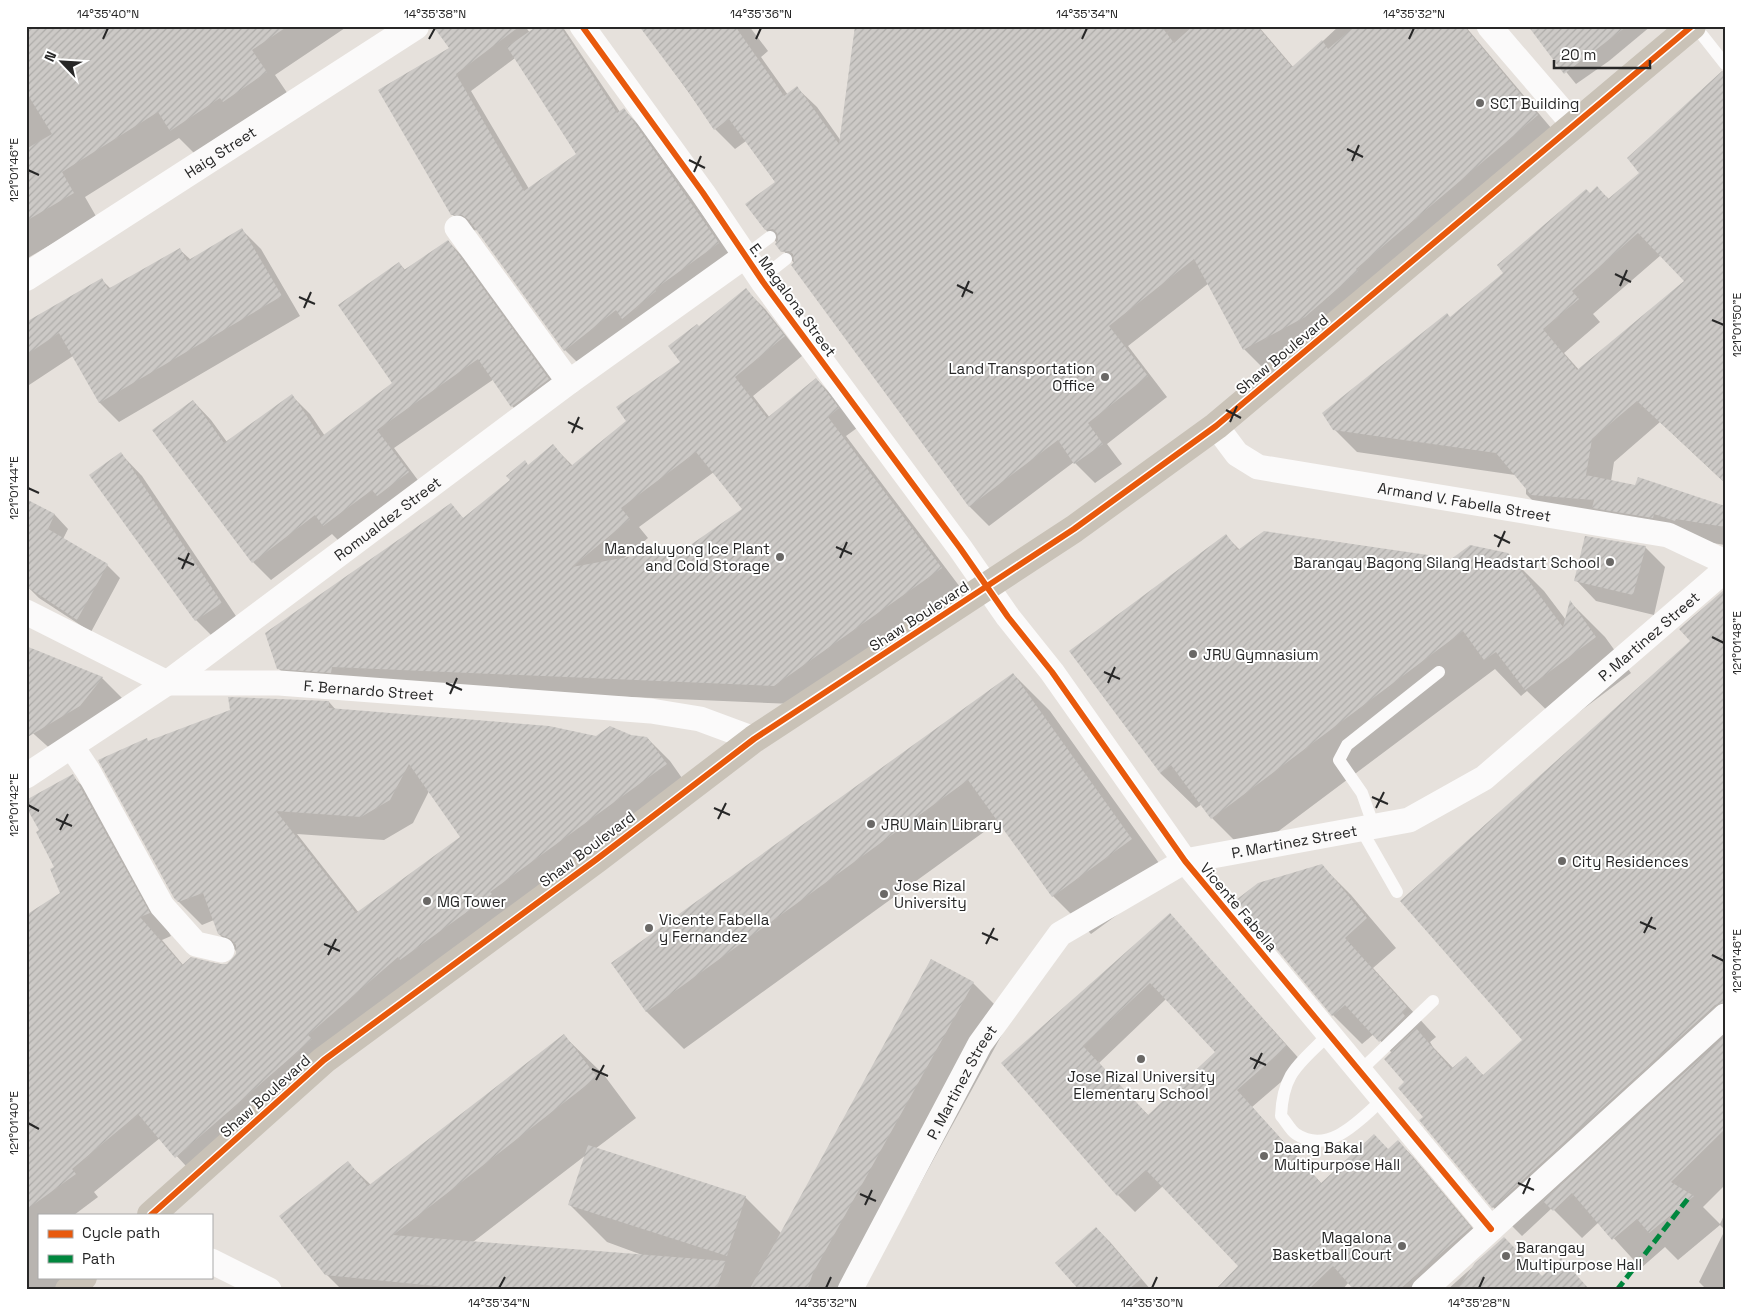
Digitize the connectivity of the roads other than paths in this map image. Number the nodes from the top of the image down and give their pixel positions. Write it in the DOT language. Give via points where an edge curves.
graph roads {
  1 [pos="415,26"];
  2 [pos="582,26"];
  3 [pos="1489,26"];
  4 [pos="1693,26"];
  5 [pos="1725,64"];
  6 [pos="1574,126"];
  7 [pos="457,228"];
  8 [pos="770,237"];
  9 [pos="744,256"];
  10 [pos="786,259"];
  11 [pos="26,277"];
  12 [pos="763,282"];
  13 [pos="569,382"];
  14 [pos="1216,426"];
  15 [pos="1725,562"];
  16 [pos="1725,570"];
  17 [pos="986,586"];
  18 [pos="26,612"];
  19 [pos="1439,672"];
  20 [pos="167,684"];
  21 [pos="754,739"];
  22 [pos="72,747"];
  23 [pos="26,776"];
  24 [pos="1368,828"];
  25 [pos="1185,861"];
  26 [pos="1397,892"];
  27 [pos="222,950"];
  28 [pos="1434,1001"];
  29 [pos="1725,1016"];
  30 [pos="1329,1034"];
  31 [pos="1360,1071"];
  32 [pos="1383,1100"];
  33 [pos="152,1214"];
  34 [pos="1491,1229"];
  35 [pos="212,1262"];
  36 [pos="82,1278"];
  37 [pos="69,1290"];
  38 [pos="269,1290"];
  39 [pos="850,1290"];
  40 [pos="1424,1290"];
  1 -- 11 [label="main road, Haig Street"];
  2 -- 9 [label="street, E. Magalona Street" via="703,193"];
  3 -- 6 [label="street"];
  4 -- 5 [label="lane"];
  4 -- 6 [label="main road, Shaw Boulevard"];
  6 -- 14 [label="main road, Shaw Boulevard"];
  7 -- 13 [label="street"];
  8 -- 9 [label="lane"];
  9 -- 12 [label="street, E. Magalona Street"];
  9 -- 13 [label="street, Romualdez Street"];
  10 -- 12 [label="lane" via="767,274"];
  12 -- 17 [label="street, E. Magalona Street"];
  13 -- 20 [label="street, Romualdez Street"];
  14 -- 15 [label="street, Armand V. Fabella Street" via="1237,454 1258,467 1668,535"];
  14 -- 17 [label="main road, Shaw Boulevard" via="1074,529"];
  16 -- 24 [label="street, P. Martinez Street" via="1484,778 1409,820"];
  17 -- 21 [label="main road, Shaw Boulevard"];
  17 -- 25 [label="street, Vicente Fabella" via="1052,672"];
  18 -- 20 [label="street, F. Bernardo Street"];
  19 -- 24 [label="lane" via="1347,745 1339,760 1362,792"];
  20 -- 21 [label="street, F. Bernardo Street" via="279,682 651,711 700,719"];
  20 -- 22 [label="street, Romualdez Street"];
  21 -- 33 [label="main road, Shaw Boulevard" via="324,1060"];
  22 -- 23 [label="street, Romualdez Street"];
  22 -- 27 [label="street" via="162,906 196,944"];
  24 -- 25 [label="street, P. Martinez Street"];
  24 -- 26 [label="lane"];
  25 -- 30 [label="street, Vicente Fabella"];
  25 -- 39 [label="street, P. Martinez Street" via="1060,934 980,1044"];
  28 -- 31 [label="lane"];
  29 -- 34 [label="street"];
  30 -- 31 [label="street, Vicente Fabella"];
  30 -- 32 [label="lane" via="1289,1075 1282,1096 1281,1116 1296,1134 1314,1140 1338,1137"];
  31 -- 32 [label="street, Vicente Fabella"];
  32 -- 34 [label="street, Vicente Fabella"];
  34 -- 40 [label="street"];
  35 -- 38 [label="street"];
  36 -- 37 [label="main road"];
}
